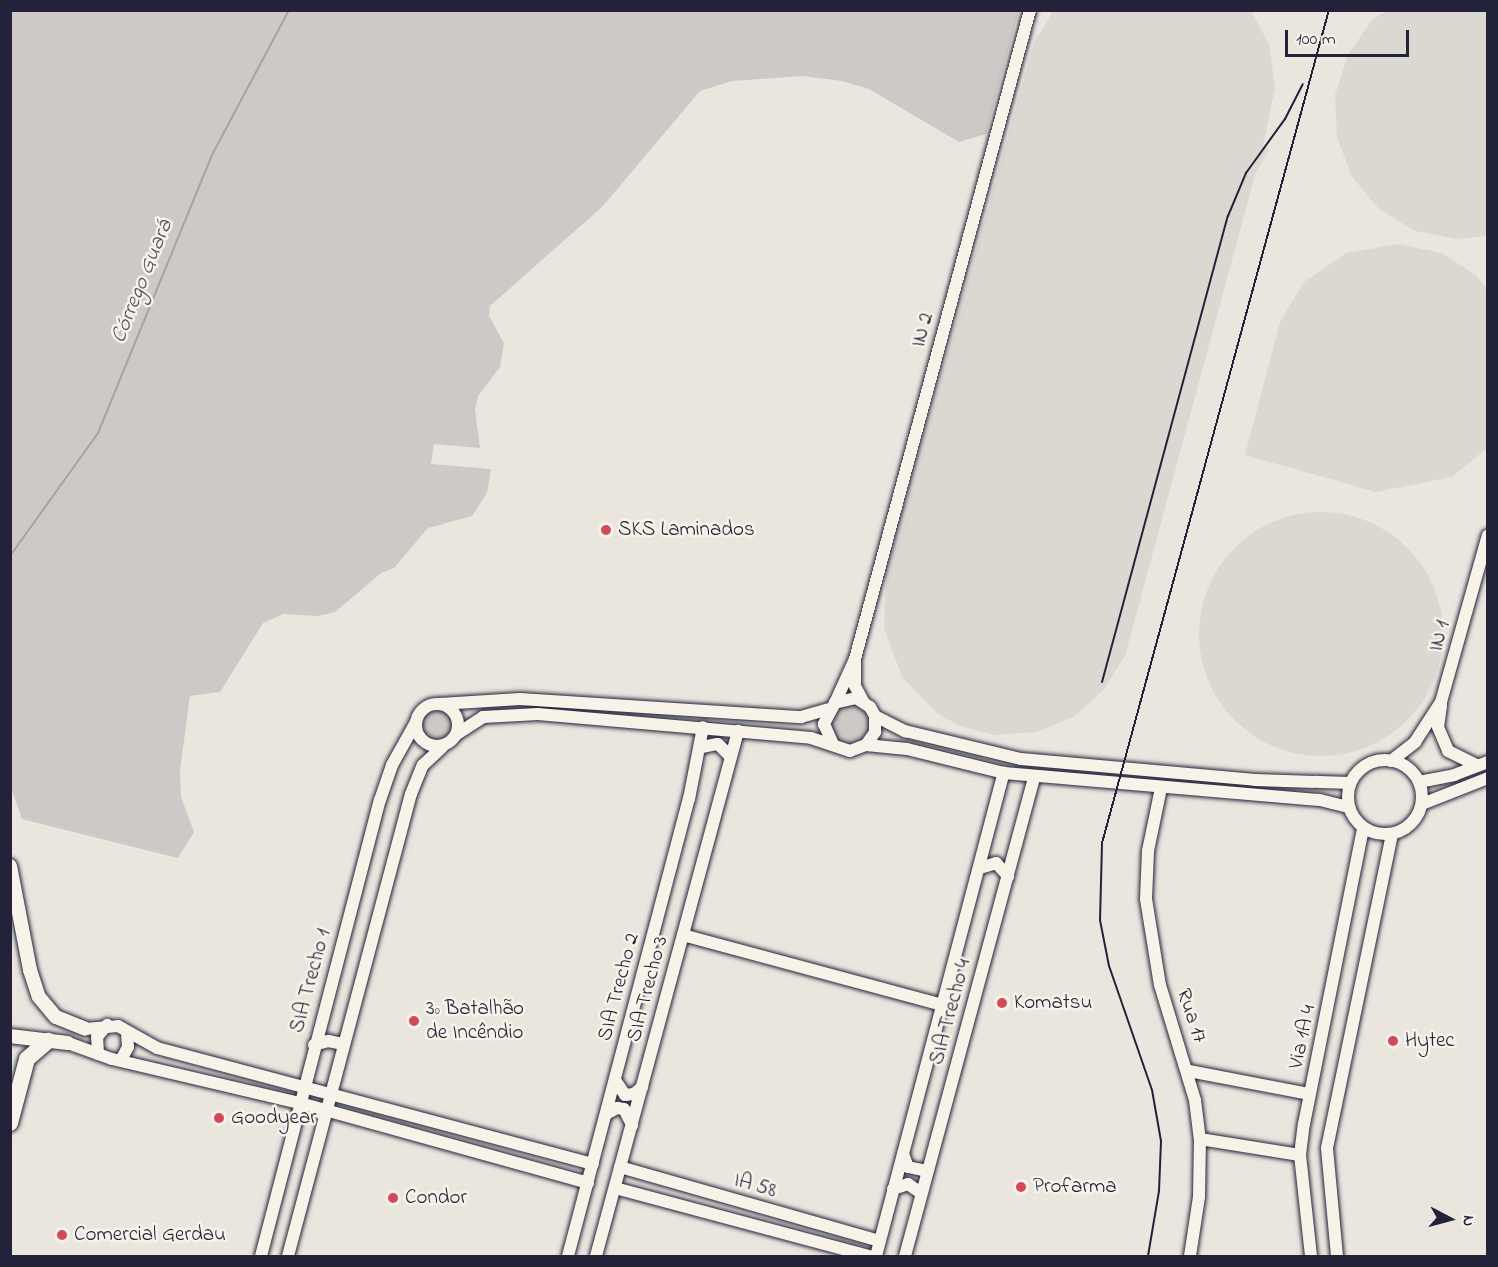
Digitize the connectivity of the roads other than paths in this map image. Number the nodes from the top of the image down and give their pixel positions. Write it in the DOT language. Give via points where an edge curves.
graph roads {
  1 [pos="1030,10"];
  2 [pos="1488,535"];
  3 [pos="855,659"];
  4 [pos="863,701"];
  5 [pos="1441,702"];
  6 [pos="440,704"];
  7 [pos="832,706"];
  8 [pos="875,716"];
  9 [pos="416,722"];
  10 [pos="703,727"];
  11 [pos="738,731"];
  12 [pos="457,734"];
  13 [pos="1415,742"];
  14 [pos="833,744"];
  15 [pos="866,745"];
  16 [pos="442,747"];
  17 [pos="702,747"];
  18 [pos="731,757"];
  19 [pos="1391,760"];
  20 [pos="1482,763"];
  21 [pos="1410,770"];
  22 [pos="1004,773"];
  23 [pos="1034,777"];
  24 [pos="1488,778"];
  25 [pos="1419,782"];
  26 [pos="1350,783"];
  27 [pos="1161,788"];
  28 [pos="1422,804"];
  29 [pos="1349,807"];
  30 [pos="1363,828"];
  31 [pos="1392,834"];
  32 [pos="10,866"];
  33 [pos="980,868"];
  34 [pos="1008,876"];
  35 [pos="683,935"];
  36 [pos="943,1005"];
  37 [pos="107,1025"];
  38 [pos="85,1029"];
  39 [pos="127,1032"];
  40 [pos="10,1036"];
  41 [pos="48,1041"];
  42 [pos="68,1043"];
  43 [pos="344,1044"];
  44 [pos="314,1045"];
  45 [pos="98,1054"];
  46 [pos="121,1060"];
  47 [pos="16,1064"];
  48 [pos="1189,1071"];
  49 [pos="615,1080"];
  50 [pos="304,1086"];
  51 [pos="642,1087"];
  52 [pos="332,1094"];
  53 [pos="1310,1094"];
  54 [pos="300,1103"];
  55 [pos="326,1111"];
  56 [pos="606,1114"];
  57 [pos="10,1123"];
  58 [pos="632,1126"];
  59 [pos="1200,1139"];
  60 [pos="903,1154"];
  61 [pos="1300,1155"];
  62 [pos="593,1164"];
  63 [pos="621,1167"];
  64 [pos="927,1171"];
  65 [pos="638,1173"];
  66 [pos="588,1183"];
  67 [pos="615,1188"];
  68 [pos="894,1189"];
  69 [pos="633,1193"];
  70 [pos="921,1193"];
  71 [pos="758,1207"];
  72 [pos="754,1226"];
  73 [pos="880,1241"];
  74 [pos="262,1255"];
  75 [pos="288,1257"];
  76 [pos="568,1257"];
  77 [pos="596,1257"];
  78 [pos="869,1257"];
  79 [pos="876,1257"];
  80 [pos="905,1257"];
  81 [pos="1190,1257"];
  82 [pos="1311,1257"];
  83 [pos="1337,1257"];
  1 -- 3 [label="main road, IN 2"];
  2 -- 5 [label="main road, IN 1"];
  3 -- 4 [label="main road, IN 2" via="855,686"];
  3 -- 7 [label="main road, IN 2"];
  4 -- 7 [label="main road" via="848,698"];
  4 -- 8 [label="main road"];
  5 -- 13 [label="main road, IN 1"];
  5 -- 20 [label="main road" via="1438,727 1444,744 1457,757"];
  6 -- 7 [label="main road" via="520,699 801,717"];
  6 -- 9 [label="main road" via="422,710"];
  6 -- 12 [label="main road" via="456,715"];
  7 -- 14 [label="main road" via="825,731"];
  8 -- 15 [label="main road" via="875,732"];
  8 -- 26 [label="main road" via="904,731 1021,759 1255,780"];
  9 -- 16 [label="main road" via="423,741"];
  9 -- 44 [label="main road, SIA Trecho 1" via="392,765 380,800"];
  10 -- 11 [label="main road"];
  10 -- 12 [label="main road" via="499,713 483,717"];
  10 -- 17 [label="main road, SIA Trecho 2"];
  11 -- 14 [label="main road"];
  11 -- 18 [label="main road, SIA Trecho 3"];
  12 -- 16 [label="main road"];
  13 -- 19 [label="main road, IN 1"];
  13 -- 21 [label="main road, IN 1"];
  14 -- 15 [label="main road" via="849,751"];
  15 -- 22 [label="main road" via="907,748"];
  16 -- 43 [label="main road" via="423,765 411,794"];
  17 -- 18 [label="main road" via="718,744"];
  17 -- 49 [label="main road, SIA Trecho 2"];
  18 -- 35 [label="main road, SIA Trecho 3"];
  19 -- 21 [label="main road"];
  19 -- 26 [label="main road" via="1367,765"];
  20 -- 25 [label="main road"];
  21 -- 25 [label="main road"];
  22 -- 23 [label="main road"];
  22 -- 33 [label="main road"];
  23 -- 27 [label="main road"];
  23 -- 34 [label="main road, SIA Trecho 4"];
  24 -- 28 [label="main road"];
  25 -- 28 [label="main road"];
  26 -- 29 [label="main road"];
  27 -- 29 [label="main road" via="1320,800"];
  27 -- 48 [label="main road, Rua 17" via="1148,851 1146,899 1160,986"];
  28 -- 31 [label="main road" via="1412,824"];
  29 -- 30 [label="main road"];
  30 -- 31 [label="main road" via="1379,835"];
  30 -- 53 [label="main road, Via 1A 4"];
  31 -- 83 [label="main road" via="1327,1148"];
  32 -- 38 [label="main road" via="39,997 56,1017"];
  33 -- 34 [label="main road" via="996,863"];
  33 -- 36 [label="main road"];
  34 -- 64 [label="main road, SIA Trecho 4"];
  35 -- 36 [label="main road"];
  35 -- 51 [label="main road, SIA Trecho 3"];
  36 -- 60 [label="main road"];
  37 -- 38 [label="main road"];
  37 -- 39 [label="main road"];
  37 -- 45 [label="main road" via="97,1037"];
  39 -- 46 [label="main road" via="128,1047"];
  39 -- 50 [label="main road" via="157,1047"];
  40 -- 41 [label="main road"];
  41 -- 42 [label="main road"];
  41 -- 47 [label="highway"];
  42 -- 45 [label="main road"];
  43 -- 44 [label="main road" via="328,1041"];
  43 -- 52 [label="main road"];
  44 -- 50 [label="main road, SIA Trecho 1"];
  45 -- 46 [label="main road"];
  46 -- 54 [label="main road"];
  47 -- 57 [label="highway"];
  48 -- 53 [label="main road"];
  48 -- 59 [label="main road, Rua 17"];
  49 -- 51 [label="main road" via="625,1095 634,1095"];
  49 -- 56 [label="main road, SIA Trecho 2"];
  50 -- 52 [label="main road"];
  50 -- 54 [label="main road, SIA Trecho 1"];
  51 -- 58 [label="main road, SIA Trecho 3"];
  52 -- 55 [label="main road"];
  52 -- 62 [label="main road"];
  53 -- 61 [label="main road, Via 1A 4"];
  54 -- 55 [label="main road"];
  54 -- 74 [label="main road, SIA Trecho 1"];
  55 -- 66 [label="main road"];
  55 -- 75 [label="main road"];
  56 -- 58 [label="main road" via="624,1109"];
  56 -- 62 [label="main road, SIA Trecho 2"];
  58 -- 63 [label="main road, SIA Trecho 3"];
  59 -- 61 [label="main road"];
  59 -- 81 [label="main road, Rua 17" via="1199,1197"];
  60 -- 64 [label="main road" via="912,1170"];
  60 -- 68 [label="main road"];
  61 -- 82 [label="main road, Via 1A 4"];
  62 -- 66 [label="main road, SIA Trecho 2"];
  63 -- 65 [label="main road, IA 58"];
  63 -- 67 [label="main road, SIA Trecho 3"];
  64 -- 70 [label="main road, SIA Trecho 4"];
  65 -- 69 [label="main road"];
  65 -- 71 [label="main road, IA 58"];
  66 -- 76 [label="main road, SIA Trecho 2"];
  67 -- 69 [label="main road, IA 58"];
  67 -- 77 [label="main road, SIA Trecho 3"];
  68 -- 70 [label="main road" via="908,1184"];
  68 -- 73 [label="main road"];
  69 -- 72 [label="main road, IA 58"];
  70 -- 80 [label="main road, SIA Trecho 4"];
  71 -- 72 [label="main road"];
  71 -- 73 [label="main road, IA 58"];
  72 -- 78 [label="main road, IA 58"];
  73 -- 79 [label="main road"];
}
